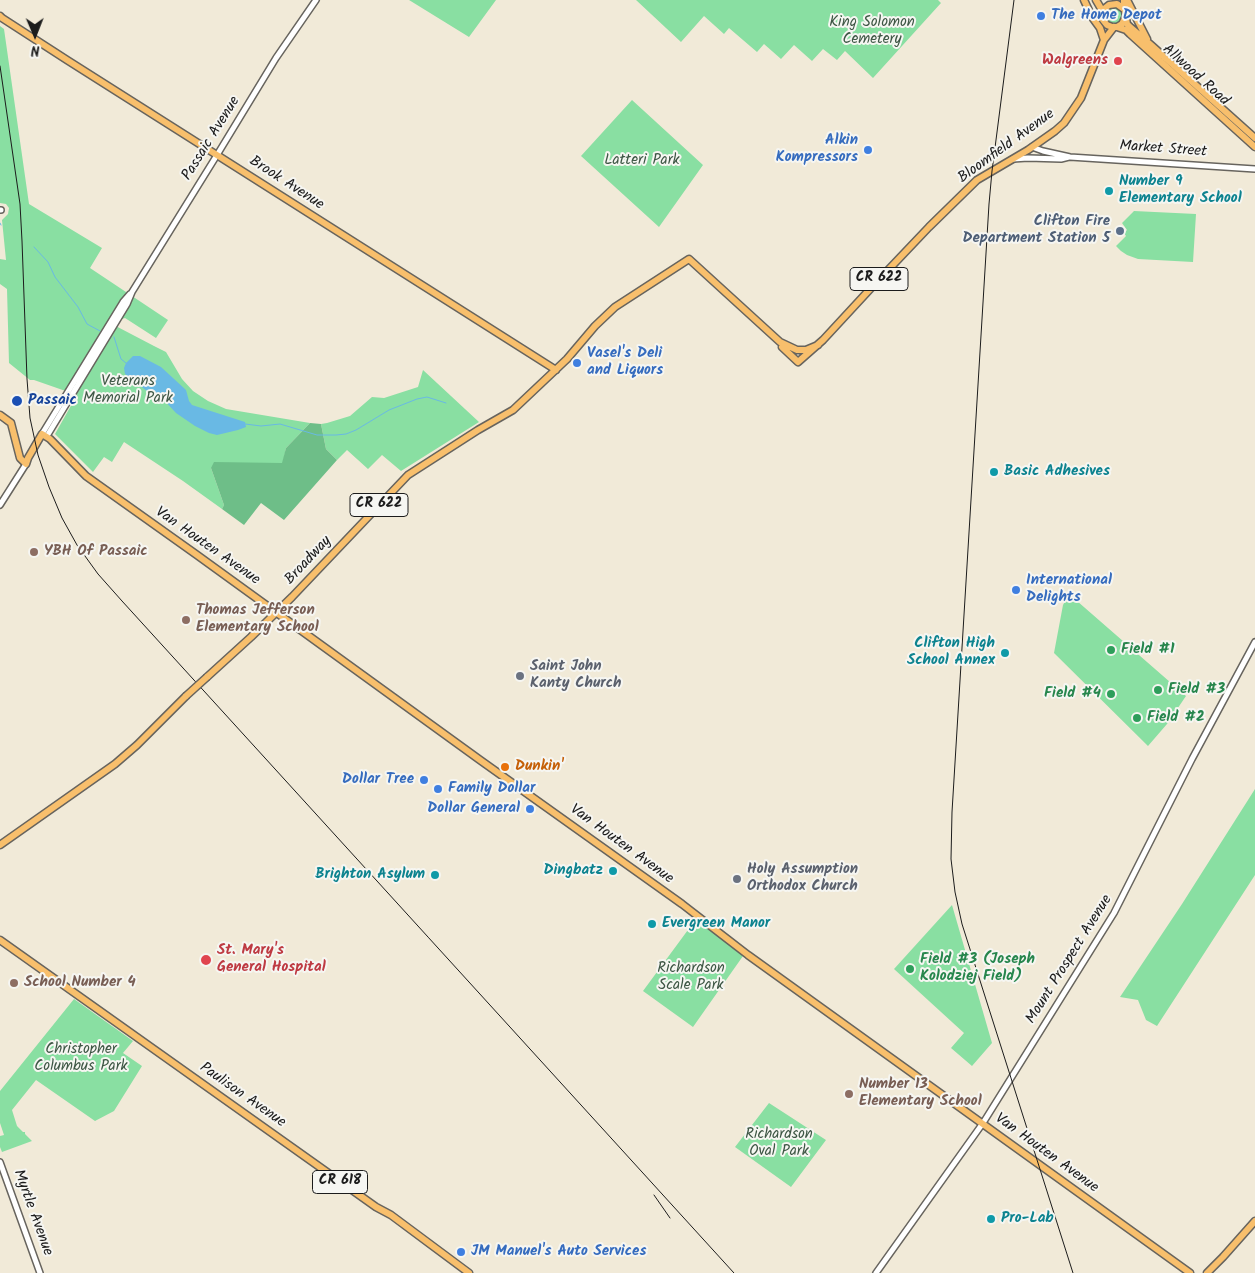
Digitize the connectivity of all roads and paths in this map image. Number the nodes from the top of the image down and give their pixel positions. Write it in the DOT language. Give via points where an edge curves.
graph roads {
  1 [pos="316,0"];
  2 [pos="1084,0"];
  3 [pos="1097,0"];
  4 [pos="1126,0"];
  5 [pos="1114,3"];
  6 [pos="1124,9"];
  7 [pos="1103,12"];
  8 [pos="1,17"];
  9 [pos="1126,19"];
  10 [pos="1105,23"];
  11 [pos="1116,27"];
  12 [pos="1104,40"];
  13 [pos="1151,44"];
  14 [pos="1255,138"];
  15 [pos="1032,147"];
  16 [pos="1255,147"];
  17 [pos="217,155"];
  18 [pos="1070,157"];
  19 [pos="1012,159"];
  20 [pos="1255,168"];
  21 [pos="780,342"];
  22 [pos="818,345"];
  23 [pos="569,357"];
  24 [pos="556,370"];
  25 [pos="1,416"];
  26 [pos="45,435"];
  27 [pos="26,464"];
  28 [pos="0,505"];
  29 [pos="277,612"];
  30 [pos="1255,642"];
  31 [pos="0,845"];
  32 [pos="0,940"];
  33 [pos="983,1124"];
  34 [pos="0,1162"];
  35 [pos="1255,1221"];
  36 [pos="1210,1271"];
  37 [pos="40,1273"];
  38 [pos="469,1273"];
  39 [pos="876,1273"];
  40 [pos="1190,1273"];
  1 -- 17 [label="street, Passaic Avenue"];
  2 -- 12 [label="main road"];
  3 -- 5 [label="main road"];
  3 -- 7 [label="main road"];
  4 -- 6 [label="main road"];
  4 -- 13 [label="main road"];
  5 -- 6 [label="main road"];
  5 -- 7 [label="main road"];
  6 -- 9 [label="main road"];
  7 -- 10 [label="main road"];
  8 -- 17 [label="main road, Brook Avenue"];
  9 -- 11 [label="main road"];
  9 -- 13 [label="main road, Allwood Road" via="1129,27"];
  10 -- 11 [label="main road"];
  10 -- 12 [label="main road, Bloomfield Avenue / CR 622"];
  11 -- 12 [label="main road, Bloomfield Avenue / CR 622"];
  11 -- 16 [label="main road, Allwood Road" via="1126,30"];
  12 -- 15 [label="main road, Bloomfield Avenue / CR 622" via="1076,106 1064,123"];
  13 -- 14 [label="main road, Allwood Road"];
  15 -- 18 [label="street, Market Street"];
  15 -- 19 [label="main road, Bloomfield Avenue / CR 622"];
  17 -- 24 [label="main road, Brook Avenue"];
  17 -- 26 [label="street, Passaic Avenue"];
  18 -- 19 [label="street, Market Street"];
  18 -- 20 [label="street, Market Street"];
  19 -- 22 [label="main road, Bloomfield Avenue / CR 622" via="977,180"];
  21 -- 22 [label="main road, Bloomfield Avenue / CR 622" via="797,350"];
  21 -- 22 [label="main road, Bloomfield Avenue / CR 622" via="798,362"];
  21 -- 23 [label="main road, Bloomfield Avenue / CR 622" via="689,259 615,306"];
  23 -- 24 [label="main road, Broadway / CR 622"];
  24 -- 29 [label="main road, Broadway / CR 622" via="513,410 408,475"];
  25 -- 27 [label="main road" via="11,423 20,458"];
  26 -- 27 [label="main road, Passaic Avenue"];
  26 -- 29 [label="main road, Van Houten Avenue" via="86,476"];
  27 -- 28 [label="street, Passaic Avenue"];
  29 -- 31 [label="main road, Broadway / CR 622, bridge" via="115,764"];
  29 -- 33 [label="main road, Van Houten Avenue"];
  30 -- 33 [label="street, Mount Prospect Avenue" via="1121,902"];
  32 -- 38 [label="main road, Paulison Avenue / CR 618"];
  33 -- 39 [label="street, Mount Prospect Avenue"];
  33 -- 40 [label="main road, Van Houten Avenue"];
  34 -- 37 [label="street, Myrtle Avenue"];
  35 -- 36 [label="main road"];
}
